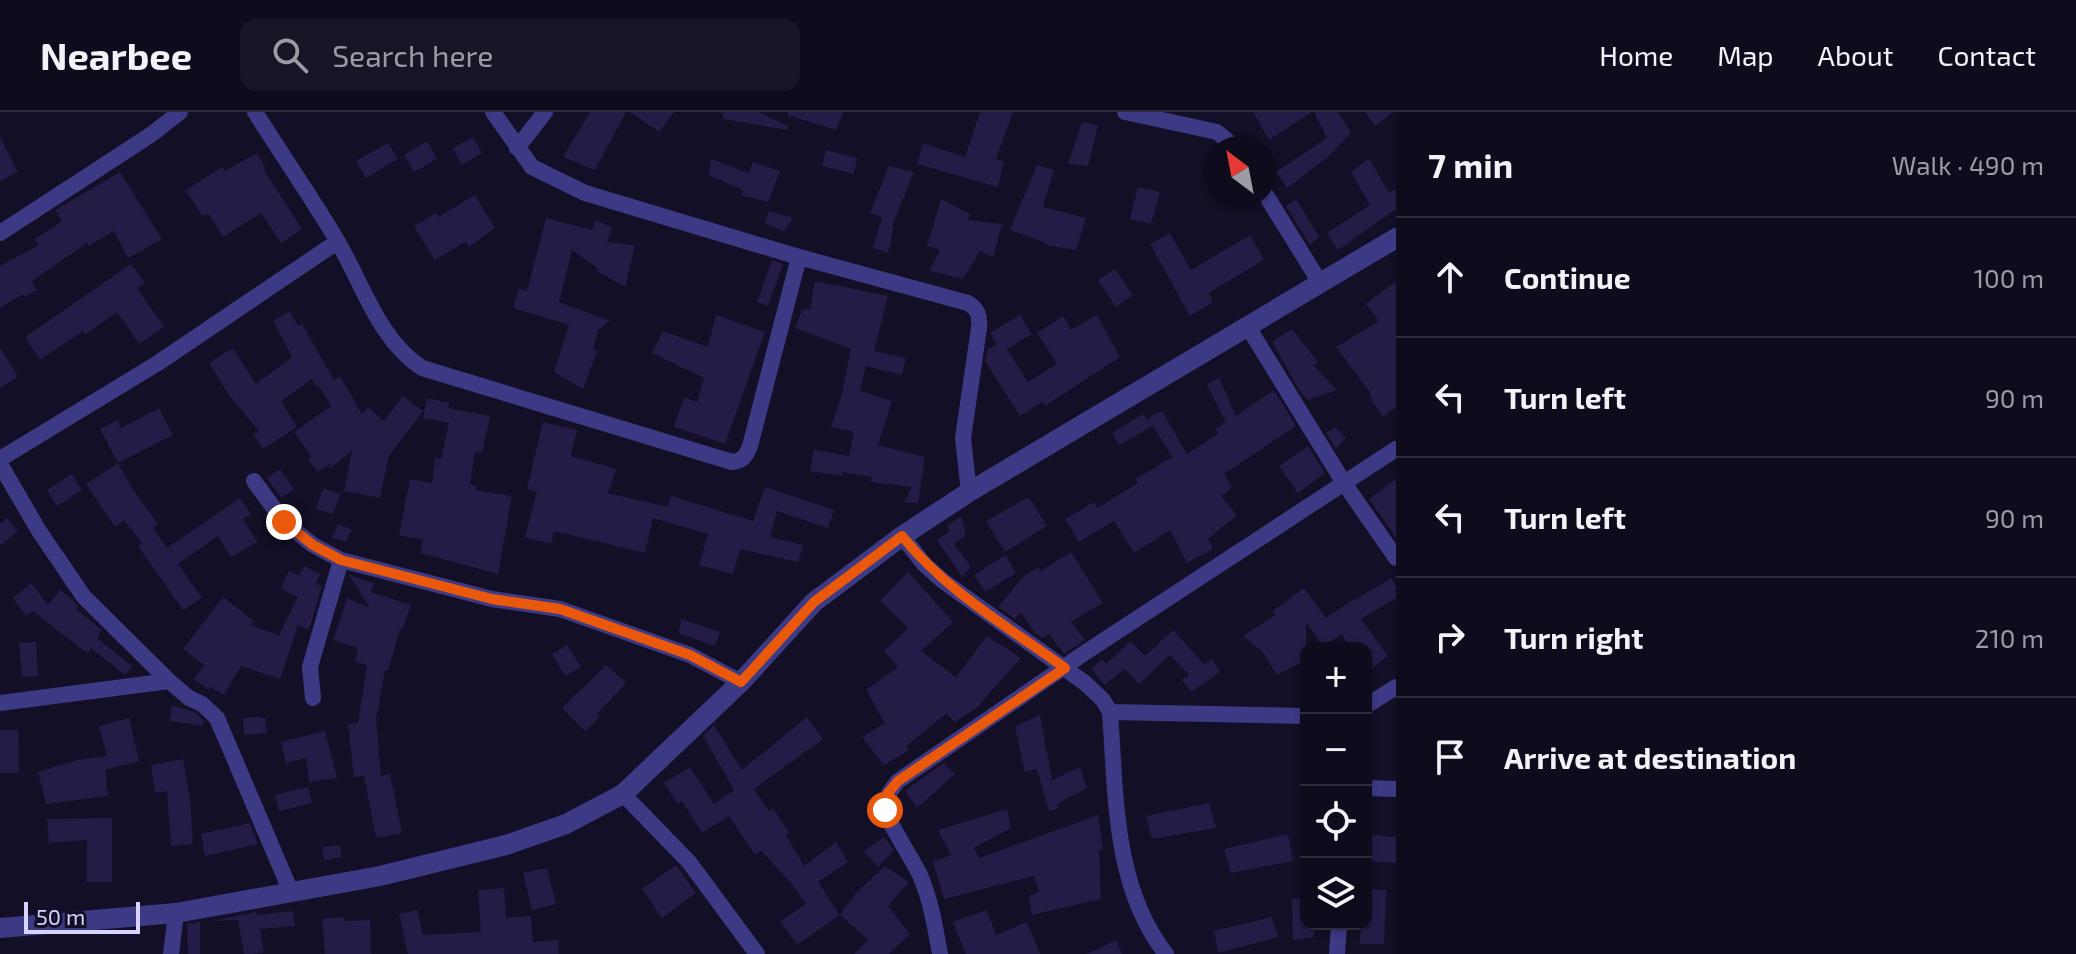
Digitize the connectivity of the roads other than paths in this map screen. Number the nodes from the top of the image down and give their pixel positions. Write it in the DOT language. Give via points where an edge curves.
graph roads {
  1 [pos="180,112"];
  2 [pos="255,112"];
  3 [pos="493,112"];
  4 [pos="545,112"];
  5 [pos="1125,112"];
  6 [pos="1222,136"];
  7 [pos="517,148"];
  8 [pos="1274,208"];
  9 [pos="0,233"];
  10 [pos="1396,238"];
  11 [pos="337,242"];
  12 [pos="799,257"];
  13 [pos="1319,281"];
  14 [pos="1248,327"];
  15 [pos="1396,449"];
  16 [pos="0,462"];
  17 [pos="254,481"];
  18 [pos="1344,483"];
  19 [pos="969,492"];
  20 [pos="902,536"];
  21 [pos="1396,558"];
  22 [pos="341,560"];
  23 [pos="1065,668"];
  24 [pos="169,681"];
  25 [pos="741,682"];
  26 [pos="1396,687"];
  27 [pos="313,698"];
  28 [pos="1372,702"];
  29 [pos="0,703"];
  30 [pos="1110,712"];
  31 [pos="1300,716"];
  32 [pos="1372,788"];
  33 [pos="1396,789"];
  34 [pos="623,794"];
  35 [pos="291,892"];
  36 [pos="176,913"];
  37 [pos="0,928"];
  38 [pos="1339,930"];
  39 [pos="171,954"];
  40 [pos="757,954"];
  41 [pos="940,954"];
  42 [pos="1166,954"];
  43 [pos="1337,954"];
  1 -- 9 [label="street"];
  2 -- 11 [label="street"];
  3 -- 7 [label="street"];
  4 -- 7 [label="street"];
  5 -- 6 [label="street"];
  7 -- 12 [label="street" via="532,167 585,193"];
  8 -- 13 [label="street"];
  10 -- 13 [label="street"];
  11 -- 12 [label="street" via="382,326 422,368 732,462 746,456 750,446"];
  11 -- 16 [label="street"];
  12 -- 19 [label="street" via="975,308 980,318 963,438"];
  13 -- 14 [label="street"];
  14 -- 18 [label="street"];
  14 -- 19 [label="street"];
  15 -- 18 [label="street"];
  16 -- 24 [label="street" via="84,597"];
  17 -- 22 [label="street" via="284,522"];
  18 -- 21 [label="street"];
  18 -- 23 [label="street"];
  19 -- 20 [label="street"];
  20 -- 23 [label="street" via="943,581"];
  20 -- 25 [label="street" via="814,602"];
  22 -- 25 [label="street" via="492,599 560,609 690,655"];
  22 -- 27 [label="street" via="310,667"];
  23 -- 30 [label="street"];
  23 -- 41 [label="street" via="898,781 888,793 885,810 928,895"];
  24 -- 29 [label="street"];
  24 -- 35 [label="street" via="217,718"];
  25 -- 34 [label="street"];
  26 -- 28 [label="street"];
  30 -- 31 [label="street"];
  30 -- 42 [label="street" via="1120,848 1151,935"];
  32 -- 33 [label="street"];
  34 -- 35 [label="street" via="566,824 506,845"];
  34 -- 40 [label="street" via="689,862"];
  35 -- 36 [label="street"];
  36 -- 37 [label="street"];
  36 -- 39 [label="street"];
  38 -- 43 [label="street"];
}
